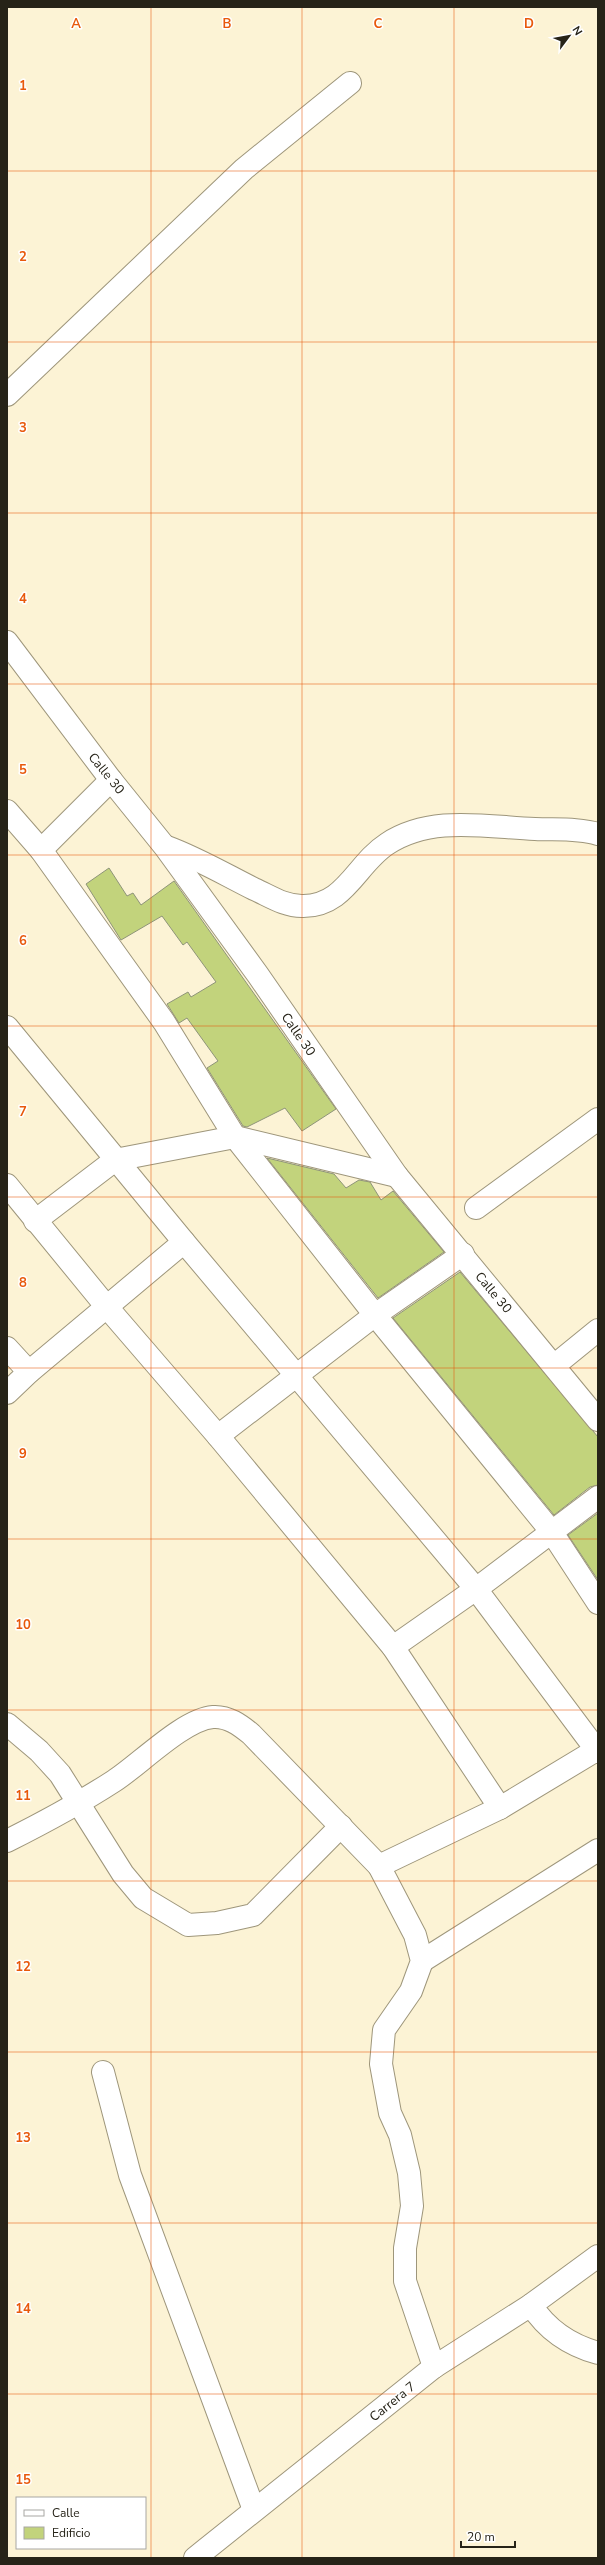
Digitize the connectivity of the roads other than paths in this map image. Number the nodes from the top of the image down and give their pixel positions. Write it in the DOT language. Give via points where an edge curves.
graph roads {
  1 [pos="350,83"];
  2 [pos="7,395"];
  3 [pos="7,642"];
  4 [pos="111,780"];
  5 [pos="7,811"];
  6 [pos="598,834"];
  7 [pos="165,846"];
  8 [pos="41,850"];
  9 [pos="7,1027"];
  10 [pos="598,1119"];
  11 [pos="235,1137"];
  12 [pos="115,1160"];
  13 [pos="397,1176"];
  14 [pos="7,1185"];
  15 [pos="476,1208"];
  16 [pos="35,1221"];
  17 [pos="184,1242"];
  18 [pos="463,1254"];
  19 [pos="106,1306"];
  20 [pos="375,1315"];
  21 [pos="598,1330"];
  22 [pos="7,1348"];
  23 [pos="555,1365"];
  24 [pos="29,1372"];
  25 [pos="297,1374"];
  26 [pos="7,1393"];
  27 [pos="598,1420"];
  28 [pos="218,1436"];
  29 [pos="598,1497"];
  30 [pos="551,1531"];
  31 [pos="476,1588"];
  32 [pos="598,1603"];
  33 [pos="393,1647"];
  34 [pos="7,1724"];
  35 [pos="598,1750"];
  36 [pos="77,1802"];
  37 [pos="500,1808"];
  38 [pos="341,1826"];
  39 [pos="7,1841"];
  40 [pos="598,1850"];
  41 [pos="379,1866"];
  42 [pos="422,1962"];
  43 [pos="103,2072"];
  44 [pos="598,2256"];
  45 [pos="531,2305"];
  46 [pos="598,2353"];
  47 [pos="434,2367"];
  48 [pos="254,2510"];
  49 [pos="194,2558"];
  1 -- 2 [label="street" via="244,169"];
  3 -- 4 [label="street, Calle 30"];
  4 -- 7 [label="street, Calle 30"];
  4 -- 8 [label="street"];
  5 -- 8 [label="street"];
  6 -- 7 [label="street" via="455,824 423,829 386,844 349,885 333,898 303,906 280,902"];
  7 -- 13 [label="street, Calle 30"];
  8 -- 11 [label="street" via="164,1022"];
  9 -- 12 [label="street"];
  10 -- 15 [label="street"];
  11 -- 12 [label="street"];
  11 -- 13 [label="street"];
  11 -- 20 [label="street"];
  12 -- 16 [label="street"];
  12 -- 17 [label="street"];
  13 -- 18 [label="street, Calle 30"];
  14 -- 16 [label="street"];
  16 -- 19 [label="street"];
  17 -- 19 [label="street"];
  17 -- 25 [label="street"];
  18 -- 20 [label="street"];
  18 -- 23 [label="street, Calle 30"];
  19 -- 24 [label="street"];
  19 -- 28 [label="street"];
  20 -- 25 [label="street"];
  20 -- 30 [label="street"];
  21 -- 23 [label="street"];
  22 -- 24 [label="street"];
  23 -- 27 [label="street, Calle 30"];
  24 -- 26 [label="street"];
  25 -- 28 [label="street"];
  25 -- 31 [label="street"];
  28 -- 33 [label="street"];
  29 -- 30 [label="street"];
  30 -- 31 [label="street"];
  30 -- 32 [label="street"];
  31 -- 33 [label="street"];
  31 -- 35 [label="street"];
  33 -- 37 [label="street"];
  34 -- 36 [label="street" via="40,1751 60,1774"];
  35 -- 37 [label="street"];
  36 -- 38 [label="street" via="114,1781 195,1723 212,1717 226,1718 240,1724 251,1734"];
  36 -- 38 [label="street" via="123,1874 143,1898 188,1925 217,1923 253,1915"];
  36 -- 39 [label="street"];
  37 -- 41 [label="street"];
  38 -- 41 [label="street"];
  40 -- 42 [label="street"];
  41 -- 42 [label="street" via="415,1935"];
  42 -- 47 [label="street" via="411,1991 384,2030 381,2064 390,2113 400,2135 409,2173 412,2206 405,2248 405,2282"];
  43 -- 48 [label="street" via="130,2176"];
  44 -- 45 [label="street, Carrera 7"];
  45 -- 46 [label="street" via="555,2333 577,2347"];
  45 -- 47 [label="street, Carrera 7"];
  47 -- 48 [label="street, Carrera 7"];
  48 -- 49 [label="street, Carrera 7"];
}
